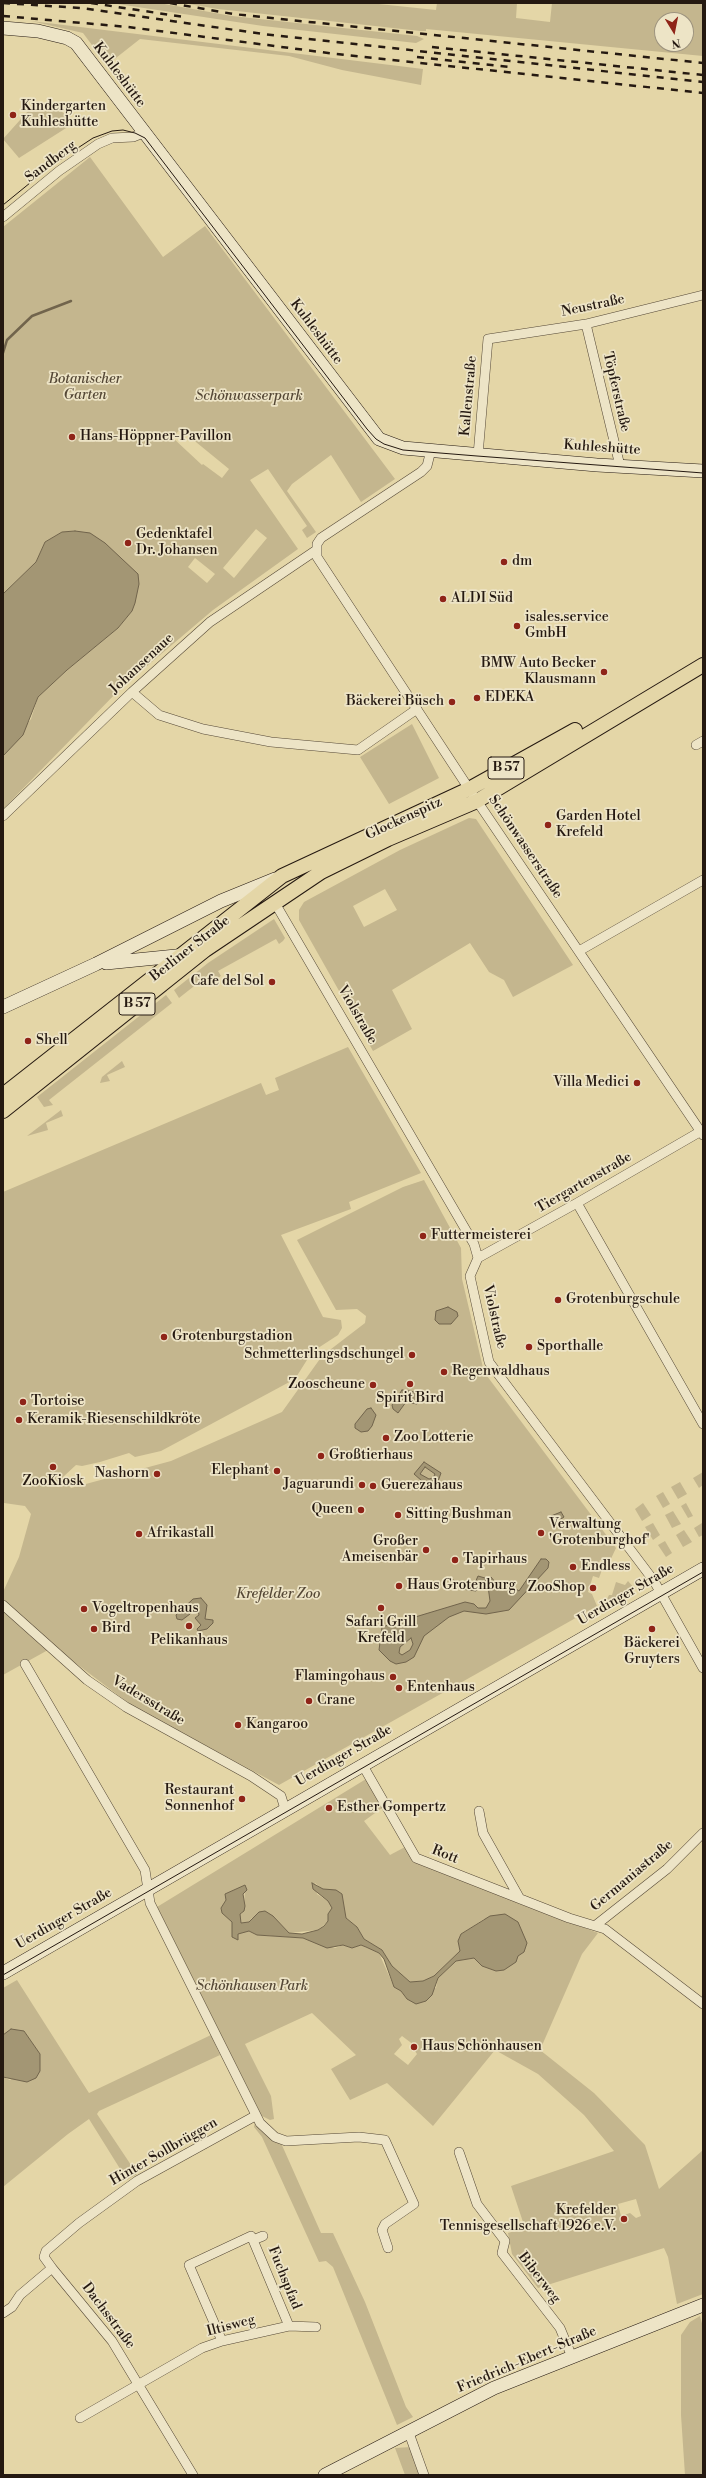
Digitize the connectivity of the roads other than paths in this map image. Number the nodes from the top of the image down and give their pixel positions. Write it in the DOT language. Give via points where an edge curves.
graph roads {
  1 [pos="3,28"];
  2 [pos="143,133"];
  3 [pos="3,217"];
  4 [pos="703,295"];
  5 [pos="586,324"];
  6 [pos="488,339"];
  7 [pos="432,450"];
  8 [pos="478,455"];
  9 [pos="620,466"];
  10 [pos="703,471"];
  11 [pos="315,551"];
  12 [pos="703,655"];
  13 [pos="703,665"];
  14 [pos="132,692"];
  15 [pos="417,709"];
  16 [pos="469,789"];
  17 [pos="477,801"];
  18 [pos="3,816"];
  19 [pos="282,876"];
  20 [pos="703,880"];
  21 [pos="275,903"];
  22 [pos="206,950"];
  23 [pos="579,951"];
  24 [pos="182,955"];
  25 [pos="96,964"];
  26 [pos="3,1006"];
  27 [pos="3,1094"];
  28 [pos="3,1110"];
  29 [pos="702,1132"];
  30 [pos="577,1203"];
  31 [pos="478,1258"];
  32 [pos="703,1424"];
  33 [pos="703,1569"];
  34 [pos="661,1593"];
  35 [pos="3,1604"];
  36 [pos="25,1664"];
  37 [pos="703,1668"];
  38 [pos="362,1764"];
  39 [pos="285,1810"];
  40 [pos="479,1811"];
  41 [pos="703,1833"];
  42 [pos="148,1889"];
  43 [pos="520,1899"];
  44 [pos="596,1925"];
  45 [pos="3,1972"];
  46 [pos="703,2004"];
  47 [pos="255,2116"];
  48 [pos="459,2152"];
  49 [pos="263,2236"];
  50 [pos="253,2240"];
  51 [pos="388,2248"];
  52 [pos="52,2268"];
  53 [pos="703,2305"];
  54 [pos="3,2314"];
  55 [pos="289,2326"];
  56 [pos="316,2327"];
  57 [pos="222,2341"];
  58 [pos="572,2357"];
  59 [pos="138,2383"];
  60 [pos="80,2418"];
  61 [pos="409,2433"];
  62 [pos="192,2475"];
  63 [pos="325,2475"];
  64 [pos="424,2475"];
  1 -- 2 [label="street, Kuhleshütte" via="38,31 67,38 76,43"];
  2 -- 3 [label="street, Sandberg" via="132,137 112,138 98,144 59,171"];
  2 -- 7 [label="street, Kuhleshütte" via="372,432 392,446"];
  4 -- 5 [label="street, Neustraße"];
  5 -- 6 [label="street, Neustraße"];
  5 -- 9 [label="street, Töpferstraße"];
  6 -- 8 [label="street, Kallenstraße"];
  7 -- 8 [label="street, Kuhleshütte"];
  7 -- 11 [label="street" via="427,466 421,472 321,538"];
  8 -- 9 [label="street, Kuhleshütte"];
  9 -- 10 [label="street, Kuhleshütte"];
  11 -- 14 [label="street, Johansenaue" via="210,622"];
  11 -- 15 [label="street, Schönwasserstraße"];
  12 -- 16 [label="main road, Glockenspitz / B 57"];
  13 -- 17 [label="main road, Glockenspitz / B 57"];
  14 -- 15 [label="street" via="159,715 203,729 272,742 358,750"];
  14 -- 18 [label="street, Johansenaue"];
  15 -- 16 [label="street, Schönwasserstraße"];
  16 -- 17 [label="street, Schönwasserstraße"];
  16 -- 19 [label="main road, Glockenspitz / B 57"];
  17 -- 21 [label="main road, Glockenspitz / B 57" via="388,839 322,872"];
  17 -- 23 [label="street, Schönwasserstraße"];
  19 -- 24 [label="main road, Berliner Straße / B 57"];
  19 -- 25 [label="street, Glockenspitz" via="221,902"];
  20 -- 23 [label="street"];
  21 -- 22 [label="main road, Berliner Straße / B 57"];
  21 -- 31 [label="street, Violstraße" via="439,1182 474,1244"];
  22 -- 24 [label="street, Glockenspitz"];
  22 -- 28 [label="main road, Berliner Straße / B 57"];
  23 -- 29 [label="street, Schönwasserstraße"];
  24 -- 25 [label="street, Glockenspitz"];
  24 -- 27 [label="main road, Berliner Straße / B 57"];
  25 -- 26 [label="street, Glockenspitz"];
  29 -- 30 [label="street, Tiergartenstraße"];
  30 -- 31 [label="street, Tiergartenstraße"];
  30 -- 32 [label="street"];
  31 -- 34 [label="street, Violstraße" via="470,1276 489,1362"];
  33 -- 34 [label="street, Uerdinger Straße"];
  34 -- 37 [label="street, Violstraße"];
  34 -- 38 [label="street, Uerdinger Straße"];
  35 -- 39 [label="street, Vadersstraße" via="87,1680 126,1707 251,1776 281,1796"];
  36 -- 42 [label="street" via="145,1870"];
  38 -- 39 [label="street, Uerdinger Straße"];
  38 -- 43 [label="street, Rott" via="416,1858"];
  39 -- 42 [label="street, Uerdinger Straße"];
  40 -- 43 [label="street" via="483,1833"];
  41 -- 44 [label="street, Germaniastraße" via="667,1869"];
  42 -- 45 [label="street, Uerdinger Straße"];
  42 -- 47 [label="street" via="150,1903"];
  43 -- 44 [label="street, Rott" via="569,1918"];
  44 -- 46 [label="street, Rott" via="621,1940"];
  47 -- 51 [label="street" via="276,2137 286,2141 359,2137 385,2140 414,2204 385,2224 382,2230"];
  47 -- 52 [label="street, Hinter Sollbrüggen" via="137,2181 78,2223 46,2251 44,2257"];
  48 -- 58 [label="street, Biberweg" via="477,2204 505,2241 502,2253 560,2328"];
  49 -- 50 [label="street, Fuchspfad"];
  50 -- 55 [label="street, Fuchspfad"];
  50 -- 57 [label="street, Fuchspfad" via="251,2236 189,2264"];
  52 -- 54 [label="street" via="20,2295 12,2307"];
  52 -- 59 [label="street, Dachsstraße" via="112,2341"];
  53 -- 58 [label="street, Friedrich-Ebert-Straße"];
  55 -- 56 [label="street, Iltisweg"];
  55 -- 57 [label="street, Iltisweg"];
  57 -- 59 [label="street, Iltisweg" via="202,2348"];
  58 -- 61 [label="street, Friedrich-Ebert-Straße" via="487,2392"];
  59 -- 60 [label="street"];
  59 -- 62 [label="street, Dachsstraße"];
  61 -- 63 [label="street, Friedrich-Ebert-Straße"];
  61 -- 64 [label="street"];
}
